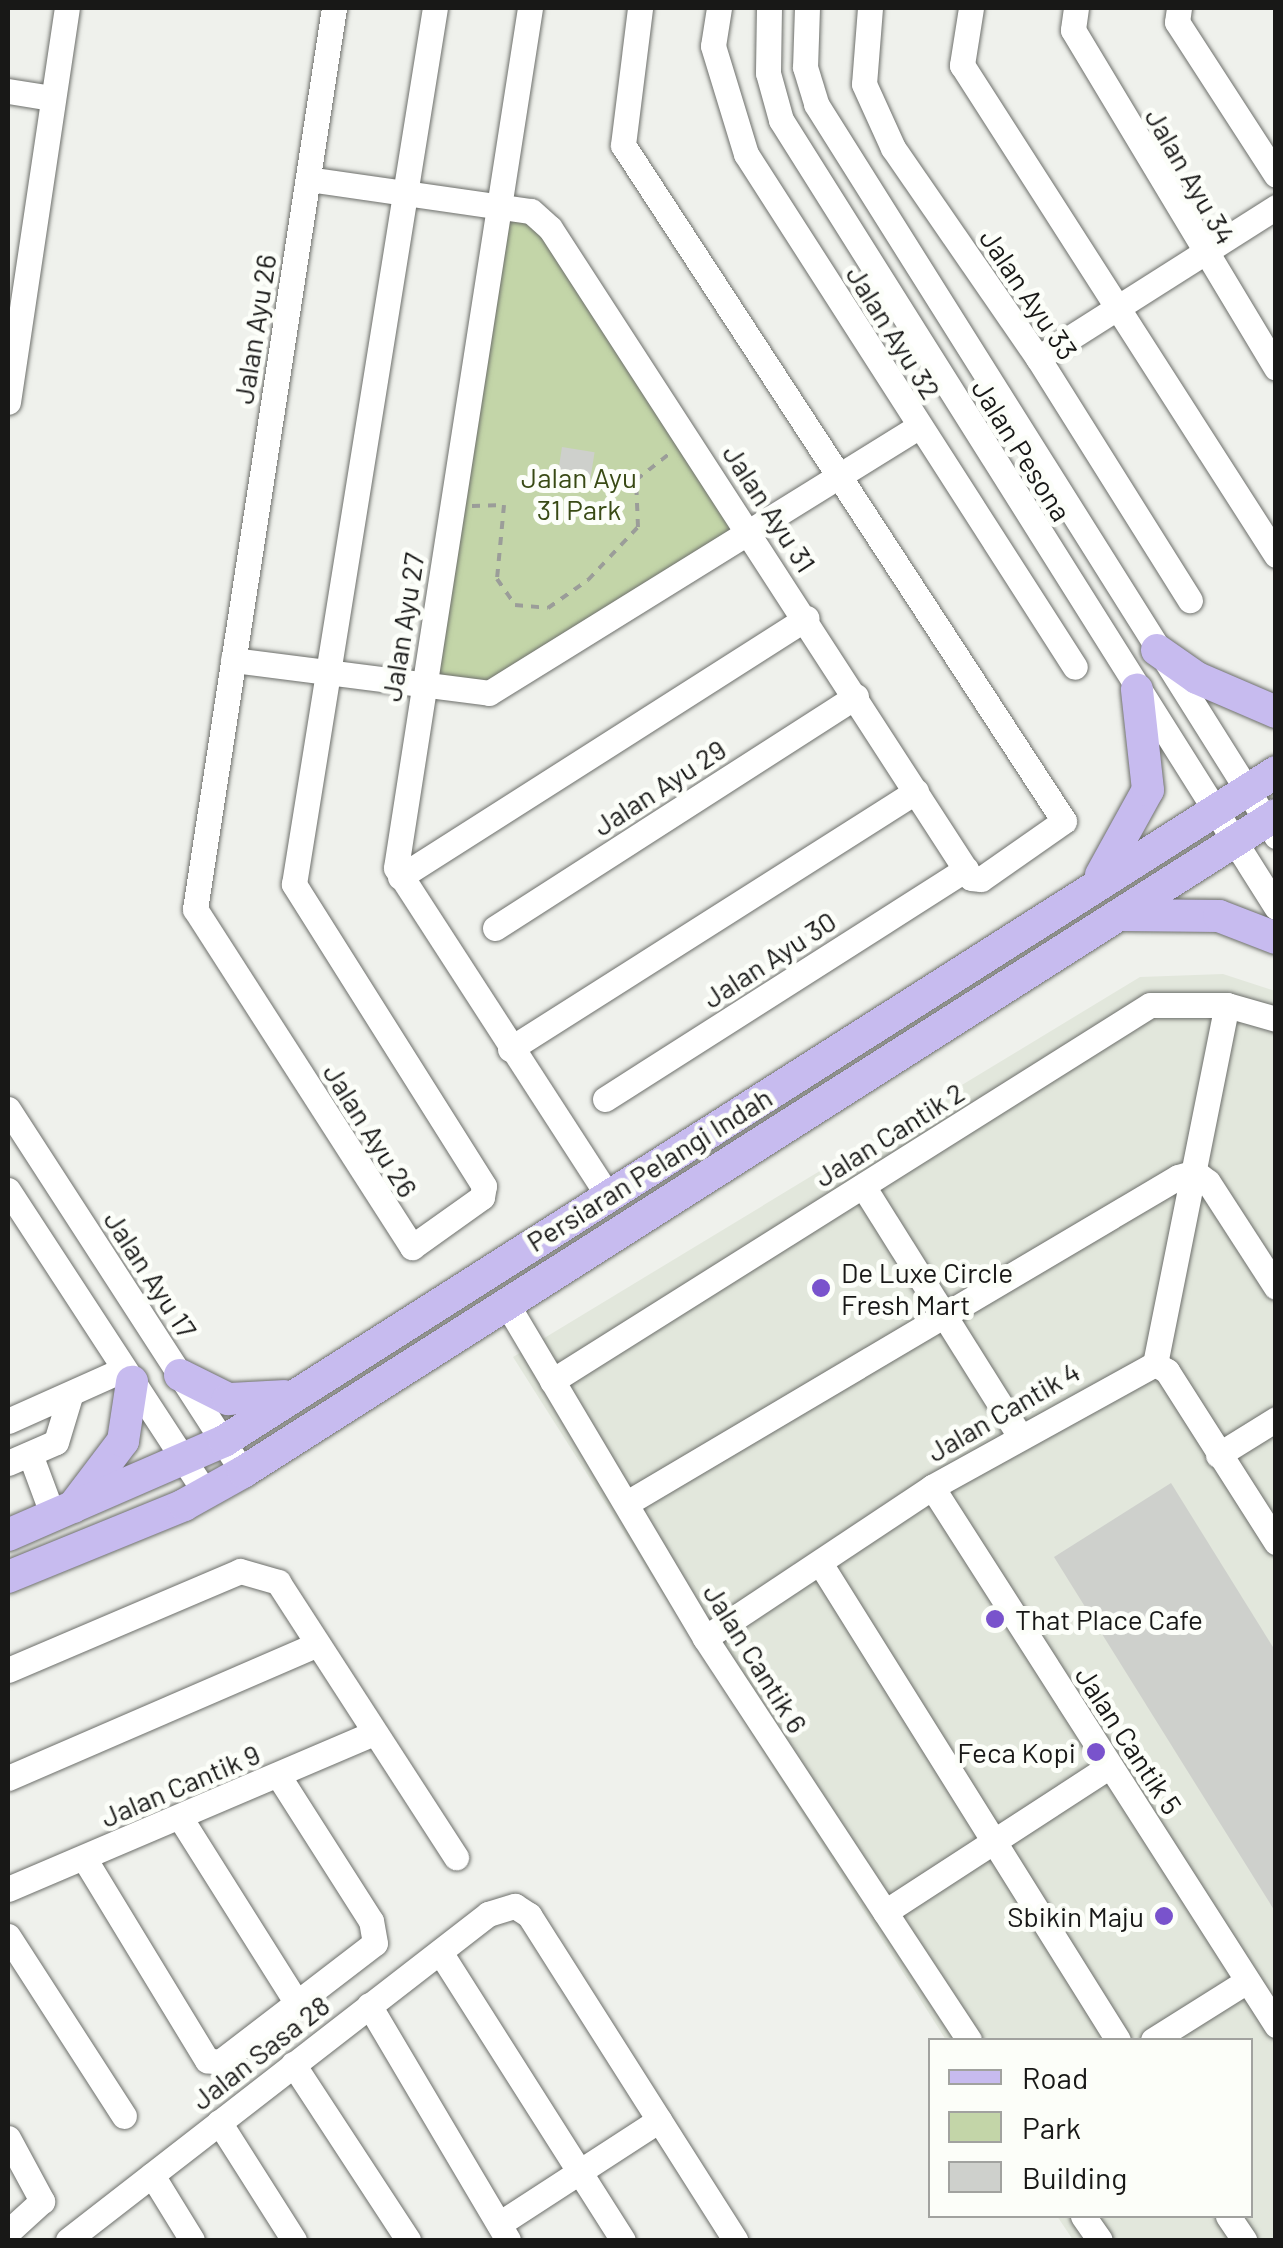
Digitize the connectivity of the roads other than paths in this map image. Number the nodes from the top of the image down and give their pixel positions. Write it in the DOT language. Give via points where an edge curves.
graph roads {
  1 [pos="67,8"];
  2 [pos="334,8"];
  3 [pos="435,8"];
  4 [pos="530,8"];
  5 [pos="640,8"];
  6 [pos="719,8"];
  7 [pos="769,8"];
  8 [pos="807,8"];
  9 [pos="870,8"];
  10 [pos="972,8"];
  11 [pos="1076,8"];
  12 [pos="1179,8"];
  13 [pos="8,91"];
  14 [pos="52,98"];
  15 [pos="1276,176"];
  16 [pos="308,179"];
  17 [pos="404,193"];
  18 [pos="502,206"];
  19 [pos="1276,207"];
  20 [pos="1202,255"];
  21 [pos="1118,308"];
  22 [pos="1038,358"];
  23 [pos="1276,368"];
  24 [pos="8,402"];
  25 [pos="918,427"];
  26 [pos="838,472"];
  27 [pos="750,530"];
  28 [pos="1276,554"];
  29 [pos="1190,600"];
  30 [pos="806,618"];
  31 [pos="1157,650"];
  32 [pos="233,660"];
  33 [pos="1075,668"];
  34 [pos="328,674"];
  35 [pos="423,686"];
  36 [pos="1137,690"];
  37 [pos="856,696"];
  38 [pos="1276,712"];
  39 [pos="1276,772"];
  40 [pos="916,791"];
  41 [pos="1246,792"];
  42 [pos="1214,813"];
  43 [pos="1272,824"];
  44 [pos="1234,842"];
  45 [pos="968,873"];
  46 [pos="400,877"];
  47 [pos="1092,887"];
  48 [pos="1276,908"];
  49 [pos="1122,916"];
  50 [pos="495,928"];
  51 [pos="1276,938"];
  52 [pos="1227,1004"];
  53 [pos="1276,1019"];
  54 [pos="510,1049"];
  55 [pos="605,1099"];
  56 [pos="8,1109"];
  57 [pos="1195,1172"];
  58 [pos="863,1186"];
  59 [pos="8,1190"];
  60 [pos="609,1197"];
  61 [pos="466,1283"];
  62 [pos="1276,1287"];
  63 [pos="506,1301"];
  64 [pos="944,1316"];
  65 [pos="1154,1364"];
  66 [pos="128,1375"];
  67 [pos="180,1375"];
  68 [pos="552,1381"];
  69 [pos="293,1395"];
  70 [pos="70,1396"];
  71 [pos="1276,1419"];
  72 [pos="8,1422"];
  73 [pos="1020,1436"];
  74 [pos="224,1441"];
  75 [pos="1218,1455"];
  76 [pos="19,1458"];
  77 [pos="185,1463"];
  78 [pos="244,1472"];
  79 [pos="932,1487"];
  80 [pos="206,1494"];
  81 [pos="627,1503"];
  82 [pos="62,1511"];
  83 [pos="8,1534"];
  84 [pos="1276,1542"];
  85 [pos="820,1564"];
  86 [pos="8,1577"];
  87 [pos="705,1638"];
  88 [pos="315,1645"];
  89 [pos="8,1670"];
  90 [pos="374,1733"];
  91 [pos="1110,1766"];
  92 [pos="278,1776"];
  93 [pos="8,1778"];
  94 [pos="181,1819"];
  95 [pos="994,1841"];
  96 [pos="456,1857"];
  97 [pos="84,1858"];
  98 [pos="8,1888"];
  99 [pos="884,1912"];
  100 [pos="8,1936"];
  101 [pos="440,1952"];
  102 [pos="1247,1981"];
  103 [pos="297,2003"];
  104 [pos="369,2006"];
  105 [pos="1276,2026"];
  106 [pos="968,2038"];
  107 [pos="1117,2038"];
  108 [pos="1157,2038"];
  109 [pos="293,2064"];
  110 [pos="124,2116"];
  111 [pos="658,2120"];
  112 [pos="219,2122"];
  113 [pos="8,2138"];
  114 [pos="580,2174"];
  115 [pos="152,2175"];
  116 [pos="1084,2218"];
  117 [pos="1229,2218"];
  118 [pos="8,2232"];
  119 [pos="504,2232"];
  120 [pos="78,2237"];
  121 [pos="192,2240"];
  122 [pos="294,2240"];
  123 [pos="408,2240"];
  124 [pos="623,2240"];
  125 [pos="735,2240"];
  126 [pos="1100,2240"];
  127 [pos="1244,2240"];
  1 -- 14 [label="street"];
  2 -- 16 [label="street, Jalan Ayu 26"];
  3 -- 17 [label="street"];
  4 -- 18 [label="street, Jalan Ayu 27"];
  5 -- 26 [label="street" via="623,145"];
  6 -- 25 [label="street, Jalan Ayu 32" via="713,46 746,154"];
  7 -- 36 [label="street, Jalan Pesona" via="768,73 781,120"];
  8 -- 31 [label="street, Jalan Pesona" via="806,67 816,104"];
  9 -- 22 [label="street, Jalan Ayu 33" via="864,84 893,148"];
  10 -- 21 [label="street" via="962,64"];
  11 -- 20 [label="street, Jalan Ayu 34" via="1072,30"];
  12 -- 15 [label="street" via="1177,22"];
  13 -- 14 [label="street"];
  14 -- 24 [label="street"];
  16 -- 17 [label="street, Jalan Ayu 31"];
  16 -- 32 [label="street, Jalan Ayu 26"];
  17 -- 18 [label="street, Jalan Ayu 31"];
  17 -- 34 [label="street"];
  18 -- 27 [label="street, Jalan Ayu 31" via="531,211 550,228"];
  18 -- 35 [label="street, Jalan Ayu 27"];
  19 -- 20 [label="street"];
  20 -- 21 [label="street"];
  20 -- 23 [label="street, Jalan Ayu 34"];
  21 -- 22 [label="street"];
  21 -- 28 [label="street"];
  22 -- 29 [label="street, Jalan Ayu 33"];
  25 -- 26 [label="street"];
  25 -- 33 [label="street, Jalan Ayu 32"];
  26 -- 27 [label="street"];
  26 -- 45 [label="street, Jalan Ayu 30" via="1064,821 981,879"];
  27 -- 30 [label="street, Jalan Ayu 31"];
  27 -- 35 [label="street" via="489,693"];
  30 -- 37 [label="street, Jalan Ayu 31"];
  30 -- 46 [label="street"];
  31 -- 38 [label="main road" via="1197,678"];
  31 -- 41 [label="street, Jalan Pesona"];
  32 -- 34 [label="street"];
  32 -- 34 [label="street, Jalan Ayu 26" via="195,909 412,1247 482,1198 484,1186 294,884"];
  34 -- 35 [label="street"];
  35 -- 46 [label="street, Jalan Ayu 27" via="395,847"];
  36 -- 42 [label="street, Jalan Pesona"];
  36 -- 47 [label="main road" via="1148,790 1128,838"];
  37 -- 40 [label="street, Jalan Ayu 31"];
  37 -- 50 [label="street, Jalan Ayu 29"];
  39 -- 41 [label="main road, Persiaran Pelangi Indah"];
  40 -- 45 [label="street, Jalan Ayu 31"];
  40 -- 54 [label="street"];
  41 -- 42 [label="main road, Persiaran Pelangi Indah"];
  41 -- 43 [label="street, Jalan Pesona"];
  42 -- 44 [label="street, Jalan Pesona"];
  42 -- 47 [label="main road, Persiaran Pelangi Indah"];
  43 -- 44 [label="main road, Persiaran Pelangi Indah"];
  44 -- 48 [label="street, Jalan Pesona"];
  44 -- 49 [label="main road, Persiaran Pelangi Indah"];
  45 -- 55 [label="street, Jalan Ayu 30"];
  46 -- 54 [label="street"];
  47 -- 60 [label="main road, Persiaran Pelangi Indah"];
  49 -- 51 [label="main road" via="1219,916"];
  49 -- 63 [label="main road, Persiaran Pelangi Indah"];
  52 -- 53 [label="street, Jalan Cantik 2"];
  52 -- 57 [label="street"];
  52 -- 58 [label="street, Jalan Cantik 2" via="1150,1005"];
  54 -- 60 [label="street"];
  56 -- 67 [label="street, Jalan Ayu 17"];
  57 -- 62 [label="street"];
  57 -- 64 [label="street"];
  57 -- 65 [label="street"];
  58 -- 64 [label="street"];
  58 -- 68 [label="street, Jalan Cantik 2"];
  59 -- 66 [label="street"];
  60 -- 61 [label="main road, Persiaran Pelangi Indah"];
  61 -- 63 [label="main road" via="496,1286"];
  61 -- 69 [label="main road, Persiaran Pelangi Indah"];
  63 -- 68 [label="street, Jalan Cantik 6"];
  63 -- 78 [label="main road, Persiaran Pelangi Indah"];
  64 -- 73 [label="street"];
  64 -- 81 [label="street"];
  65 -- 73 [label="street, Jalan Cantik 4"];
  65 -- 75 [label="street" via="1167,1371"];
  66 -- 70 [label="street"];
  66 -- 77 [label="street"];
  66 -- 82 [label="main road" via="123,1441"];
  67 -- 69 [label="main road" via="228,1400"];
  67 -- 74 [label="street, Jalan Ayu 17"];
  68 -- 81 [label="street, Jalan Cantik 6"];
  69 -- 74 [label="main road, Persiaran Pelangi Indah"];
  70 -- 72 [label="street"];
  70 -- 76 [label="street" via="62,1434"];
  71 -- 75 [label="street"];
  73 -- 79 [label="street, Jalan Cantik 4"];
  74 -- 77 [label="main road, Persiaran Pelangi Indah"];
  74 -- 78 [label="street, Jalan Ayu 17"];
  75 -- 84 [label="street"];
  76 -- 82 [label="street"];
  77 -- 80 [label="street"];
  77 -- 82 [label="main road, Persiaran Pelangi Indah"];
  78 -- 80 [label="main road, Persiaran Pelangi Indah"];
  79 -- 85 [label="street, Jalan Cantik 4"];
  79 -- 91 [label="street, Jalan Cantik 5"];
  80 -- 86 [label="main road, Persiaran Pelangi Indah"];
  81 -- 87 [label="street, Jalan Cantik 6"];
  82 -- 83 [label="main road, Persiaran Pelangi Indah"];
  85 -- 87 [label="street, Jalan Cantik 4"];
  85 -- 95 [label="street"];
  87 -- 99 [label="street, Jalan Cantik 6"];
  88 -- 89 [label="street" via="278,1582 240,1571"];
  88 -- 90 [label="street"];
  88 -- 93 [label="street"];
  90 -- 92 [label="street, Jalan Cantik 9"];
  90 -- 96 [label="street"];
  91 -- 95 [label="street"];
  91 -- 102 [label="street, Jalan Cantik 5"];
  92 -- 94 [label="street, Jalan Cantik 9"];
  92 -- 103 [label="street" via="377,1932 375,1943"];
  94 -- 97 [label="street, Jalan Cantik 9"];
  94 -- 103 [label="street"];
  95 -- 99 [label="street"];
  95 -- 107 [label="street"];
  97 -- 98 [label="street, Jalan Cantik 9"];
  97 -- 103 [label="street" via="213,2066"];
  99 -- 106 [label="street, Jalan Cantik 6"];
  100 -- 110 [label="street"];
  101 -- 104 [label="street"];
  101 -- 111 [label="street" via="488,1914 515,1906 529,1915"];
  101 -- 114 [label="street"];
  102 -- 105 [label="street, Jalan Cantik 5"];
  102 -- 108 [label="street"];
  104 -- 109 [label="street, Jalan Sasa 28"];
  104 -- 119 [label="street, Jalan Sasa 28"];
  109 -- 112 [label="street, Jalan Sasa 28"];
  109 -- 123 [label="street"];
  111 -- 114 [label="street"];
  111 -- 125 [label="street"];
  112 -- 115 [label="street, Jalan Sasa 28"];
  112 -- 122 [label="street"];
  113 -- 118 [label="street" via="42,2201"];
  114 -- 119 [label="street"];
  114 -- 124 [label="street"];
  115 -- 120 [label="street, Jalan Sasa 28"];
  115 -- 121 [label="street"];
  116 -- 126 [label="street"];
  117 -- 127 [label="street"];
}
